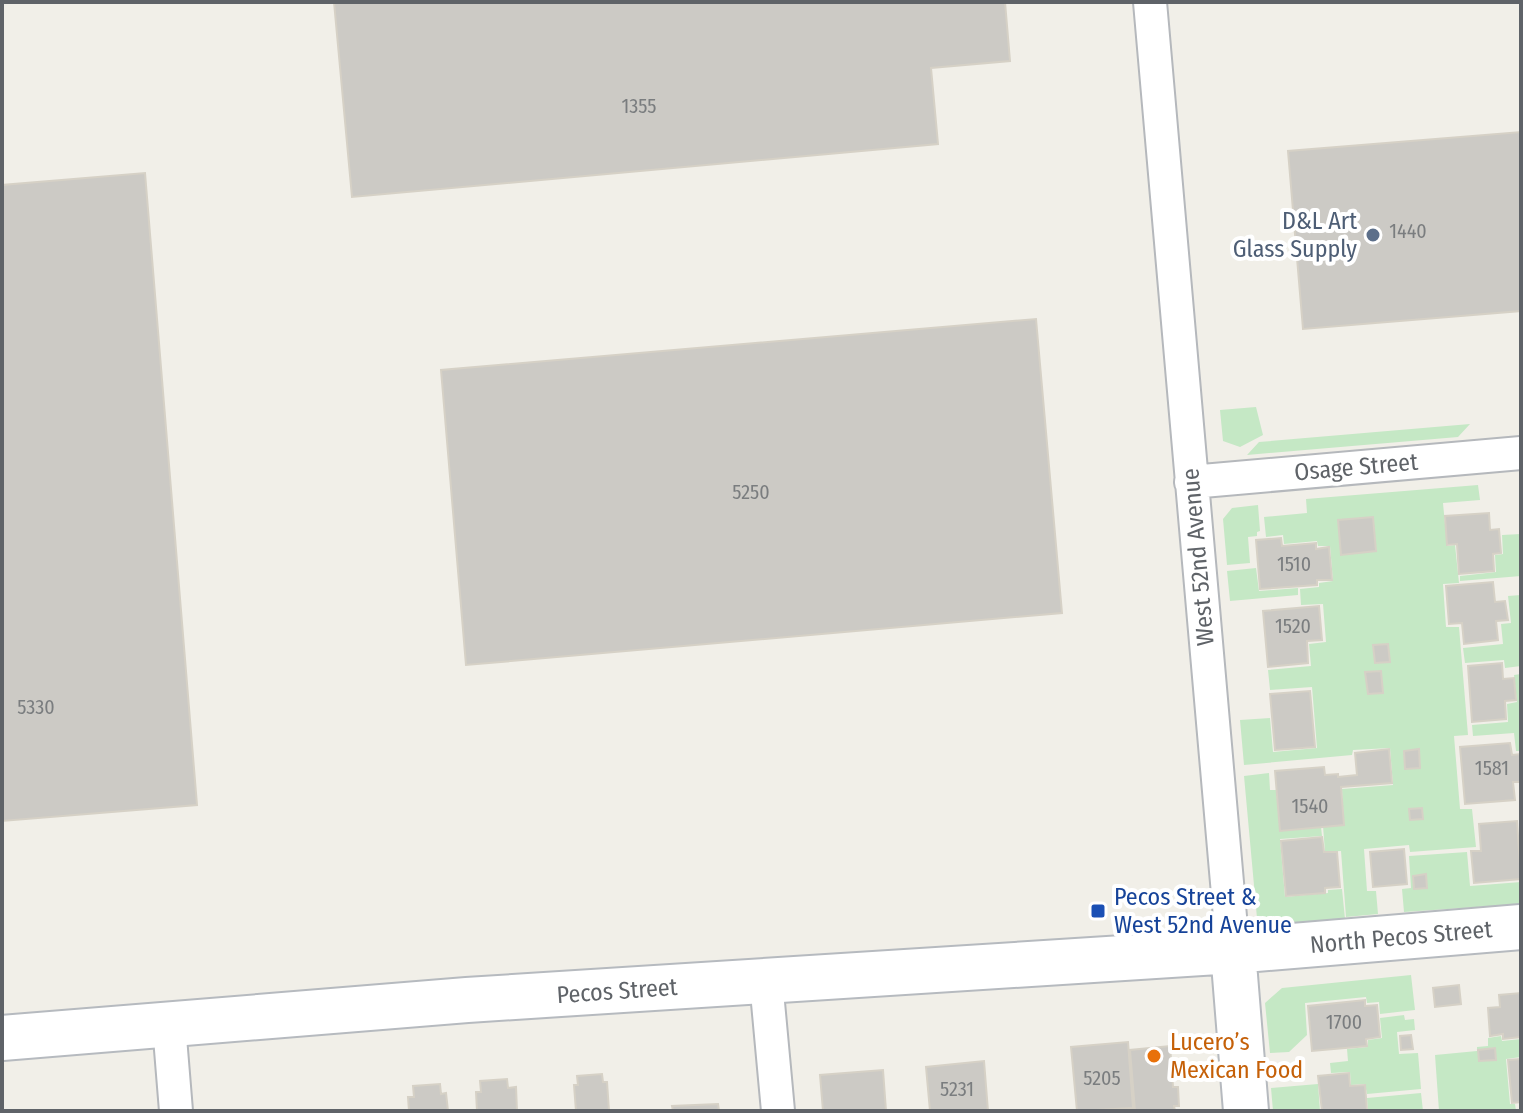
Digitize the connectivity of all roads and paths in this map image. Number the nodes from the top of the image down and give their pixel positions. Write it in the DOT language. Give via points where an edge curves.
graph roads {
  1 [pos="1150,2"];
  2 [pos="1521,453"];
  3 [pos="1191,482"];
  4 [pos="1521,927"];
  5 [pos="1233,951"];
  6 [pos="766,981"];
  7 [pos="169,1025"];
  8 [pos="2,1038"];
  9 [pos="176,1111"];
  10 [pos="778,1111"];
  11 [pos="1246,1111"];
  1 -- 3 [label="street, West 52nd Avenue"];
  2 -- 3 [label="street, Osage Street"];
  3 -- 5 [label="street, West 52nd Avenue"];
  4 -- 5 [label="main road, North Pecos Street"];
  5 -- 6 [label="main road, Pecos Street"];
  5 -- 11 [label="main road, West 52nd Avenue"];
  6 -- 7 [label="main road, Pecos Street"];
  6 -- 10 [label="street"];
  7 -- 8 [label="main road, Pecos Street"];
  7 -- 9 [label="street"];
}
